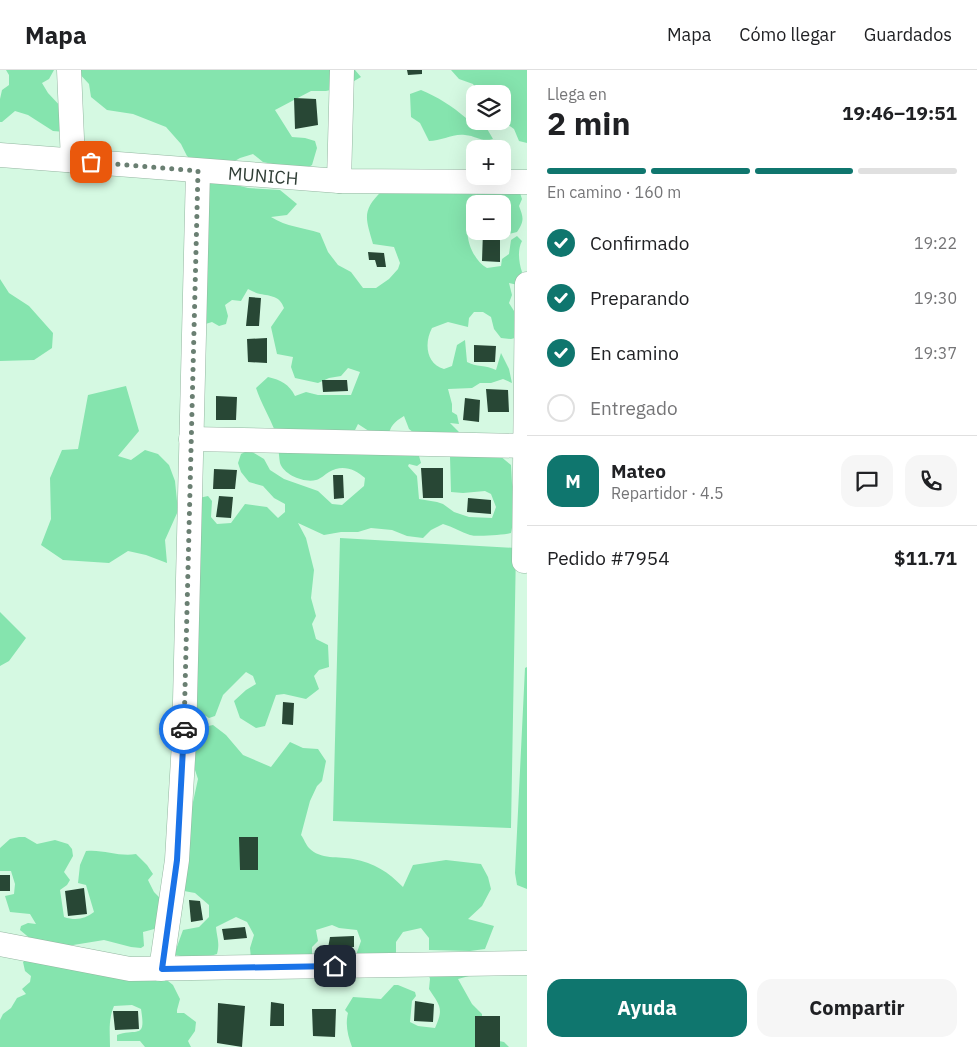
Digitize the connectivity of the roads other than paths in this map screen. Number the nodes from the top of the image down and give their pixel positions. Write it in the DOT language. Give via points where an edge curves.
graph roads {
  1 [pos="69,70"];
  2 [pos="342,70"];
  3 [pos="0,155"];
  4 [pos="73,161"];
  5 [pos="198,171"];
  6 [pos="339,181"];
  7 [pos="527,182"];
  8 [pos="527,284"];
  9 [pos="192,439"];
  10 [pos="526,446"];
  11 [pos="524,561"];
  12 [pos="0,944"];
  13 [pos="527,963"];
  14 [pos="162,969"];
  1 -- 4 [label="street"];
  2 -- 6 [label="street"];
  3 -- 4 [label="street, MUNICH"];
  4 -- 5 [label="street, MUNICH"];
  5 -- 6 [label="street, MUNICH"];
  5 -- 9 [label="street"];
  6 -- 7 [label="street, MUNICH"];
  8 -- 10 [label="street"];
  9 -- 10 [label="street"];
  9 -- 14 [label="street" via="177,860"];
  10 -- 11 [label="street"];
  12 -- 14 [label="street" via="130,969"];
  13 -- 14 [label="street"];
}
